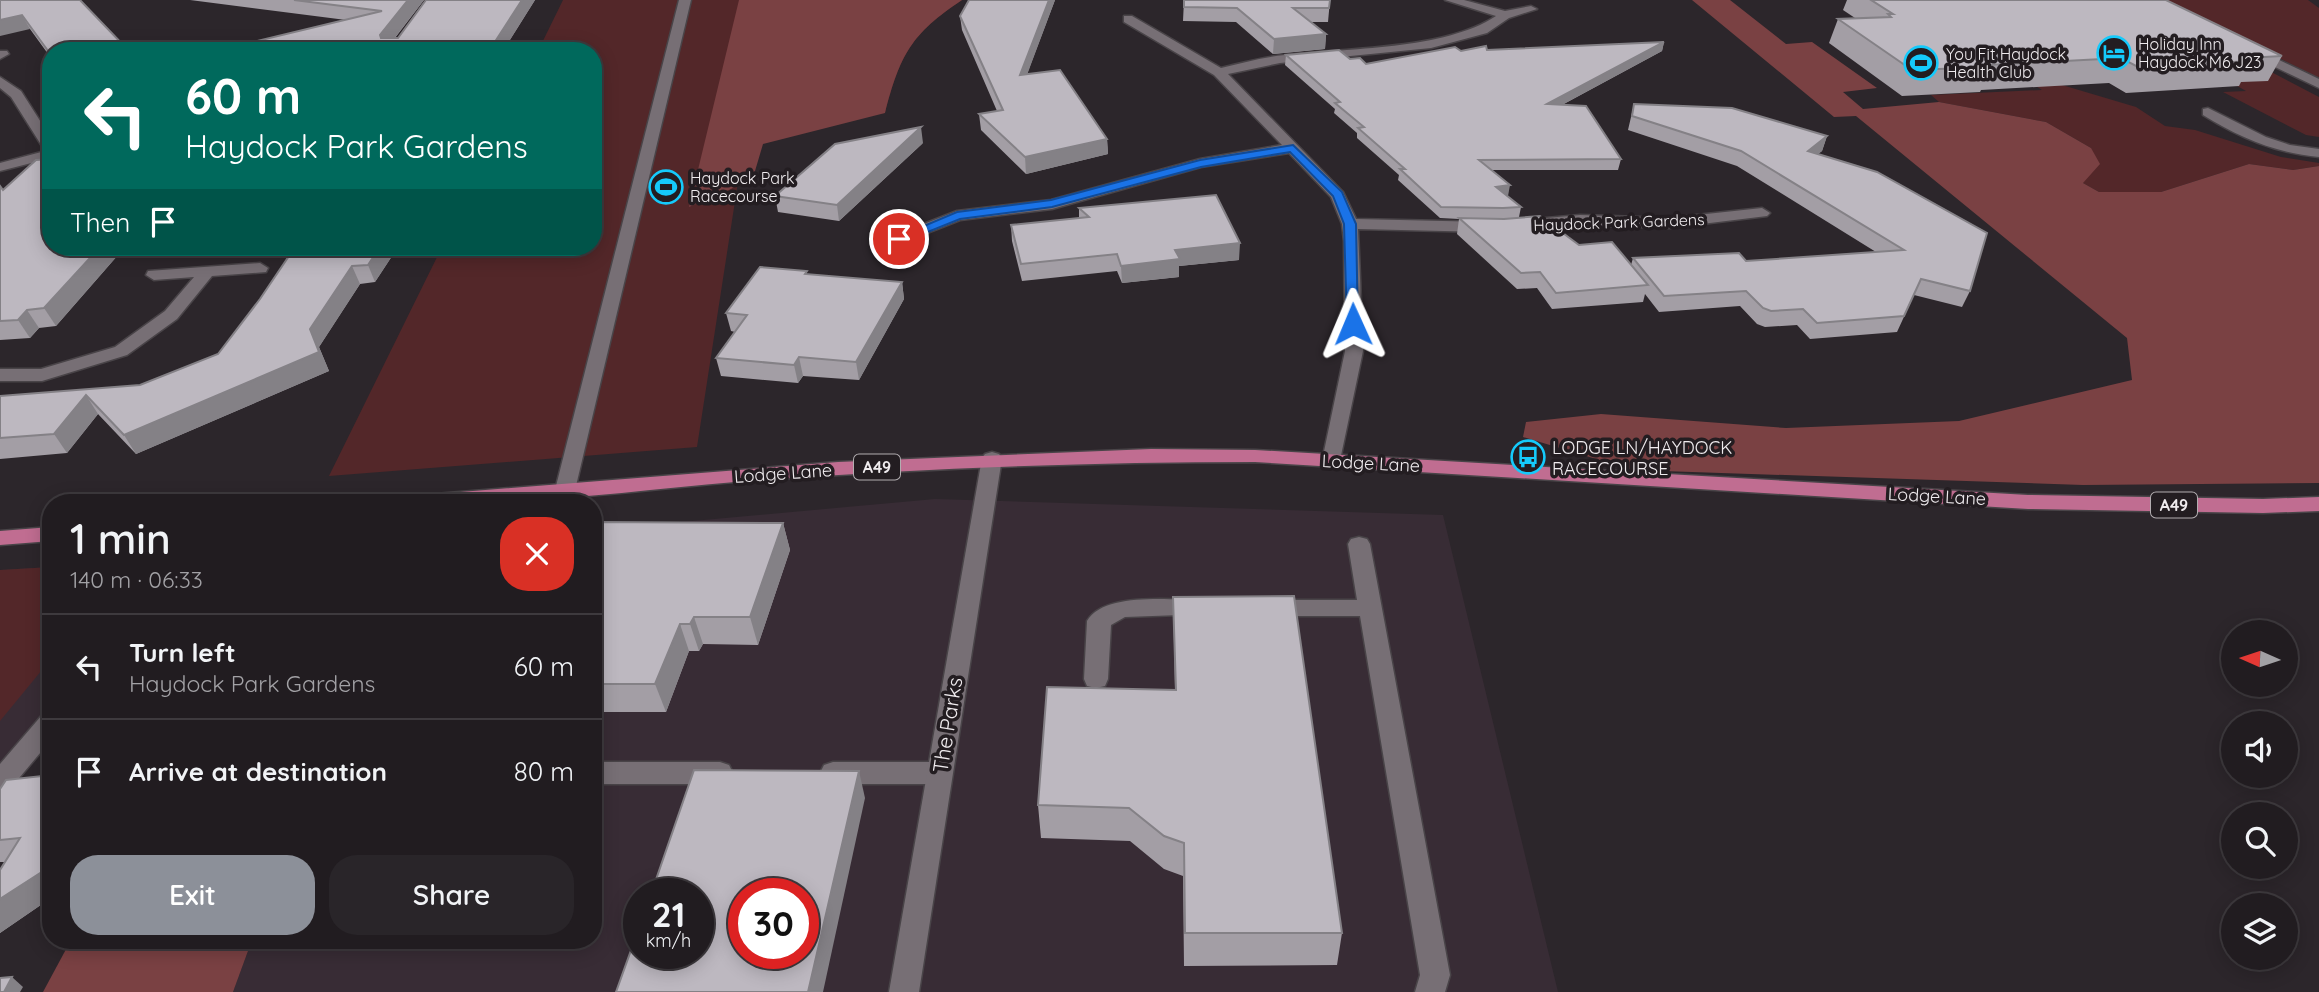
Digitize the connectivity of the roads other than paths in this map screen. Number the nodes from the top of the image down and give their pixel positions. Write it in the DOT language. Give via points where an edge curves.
graph roads {
  1 [pos="685,0"];
  2 [pos="1451,0"];
  3 [pos="1531,9"];
  4 [pos="1505,15"];
  5 [pos="1128,19"];
  6 [pos="2241,47"];
  7 [pos="1219,72"];
  8 [pos="0,80"];
  9 [pos="2319,84"];
  10 [pos="2208,112"];
  11 [pos="42,136"];
  12 [pos="1293,148"];
  13 [pos="2319,153"];
  14 [pos="42,154"];
  15 [pos="0,167"];
  16 [pos="1762,213"];
  17 [pos="1350,224"];
  18 [pos="899,239"];
  19 [pos="260,268"];
  20 [pos="207,272"];
  21 [pos="154,275"];
  22 [pos="0,375"];
  23 [pos="992,458"];
  24 [pos="1332,461"];
  25 [pos="565,490"];
  26 [pos="518,494"];
  27 [pos="2319,505"];
  28 [pos="42,535"];
  29 [pos="0,538"];
  30 [pos="1359,544"];
  31 [pos="1218,608"];
  32 [pos="1245,608"];
  33 [pos="1370,608"];
  34 [pos="1096,679"];
  35 [pos="42,733"];
  36 [pos="602,773"];
  37 [pos="750,773"];
  38 [pos="804,773"];
  39 [pos="939,773"];
  40 [pos="0,782"];
  41 [pos="904,992"];
  42 [pos="1430,992"];
  1 -- 25 [label="street"];
  2 -- 4 [label="street"];
  3 -- 4 [label="street"];
  4 -- 7 [label="street" via="1483,30 1431,44 1280,60"];
  5 -- 7 [label="street"];
  6 -- 9 [label="street"];
  7 -- 12 [label="street"];
  8 -- 11 [label="street" via="16,94"];
  10 -- 13 [label="street" via="2244,135 2294,152"];
  12 -- 17 [label="street" via="1338,195"];
  12 -- 18 [label="street" via="1200,163 1052,204 957,216"];
  14 -- 15 [label="street"];
  16 -- 17 [label="street, Haydock Park Gardens" via="1669,223"];
  17 -- 24 [label="street" via="1354,351"];
  19 -- 20 [label="street"];
  20 -- 21 [label="street"];
  20 -- 22 [label="street" via="171,315 121,351 42,375"];
  23 -- 24 [label="main road, Lodge Lane / A49" via="1159,454"];
  23 -- 25 [label="main road, Lodge Lane / A49"];
  23 -- 39 [label="street, The Parks"];
  24 -- 27 [label="main road, Lodge Lane / A49" via="2028,502"];
  25 -- 26 [label="main road, Lodge Lane / A49"];
  28 -- 29 [label="main road"];
  30 -- 33 [label="street"];
  31 -- 34 [label="street" via="1121,609 1099,621"];
  32 -- 33 [label="street"];
  33 -- 42 [label="street" via="1435,975"];
  35 -- 40 [label="street"];
  36 -- 37 [label="street"];
  38 -- 39 [label="street"];
  39 -- 41 [label="street, The Parks"];
}
